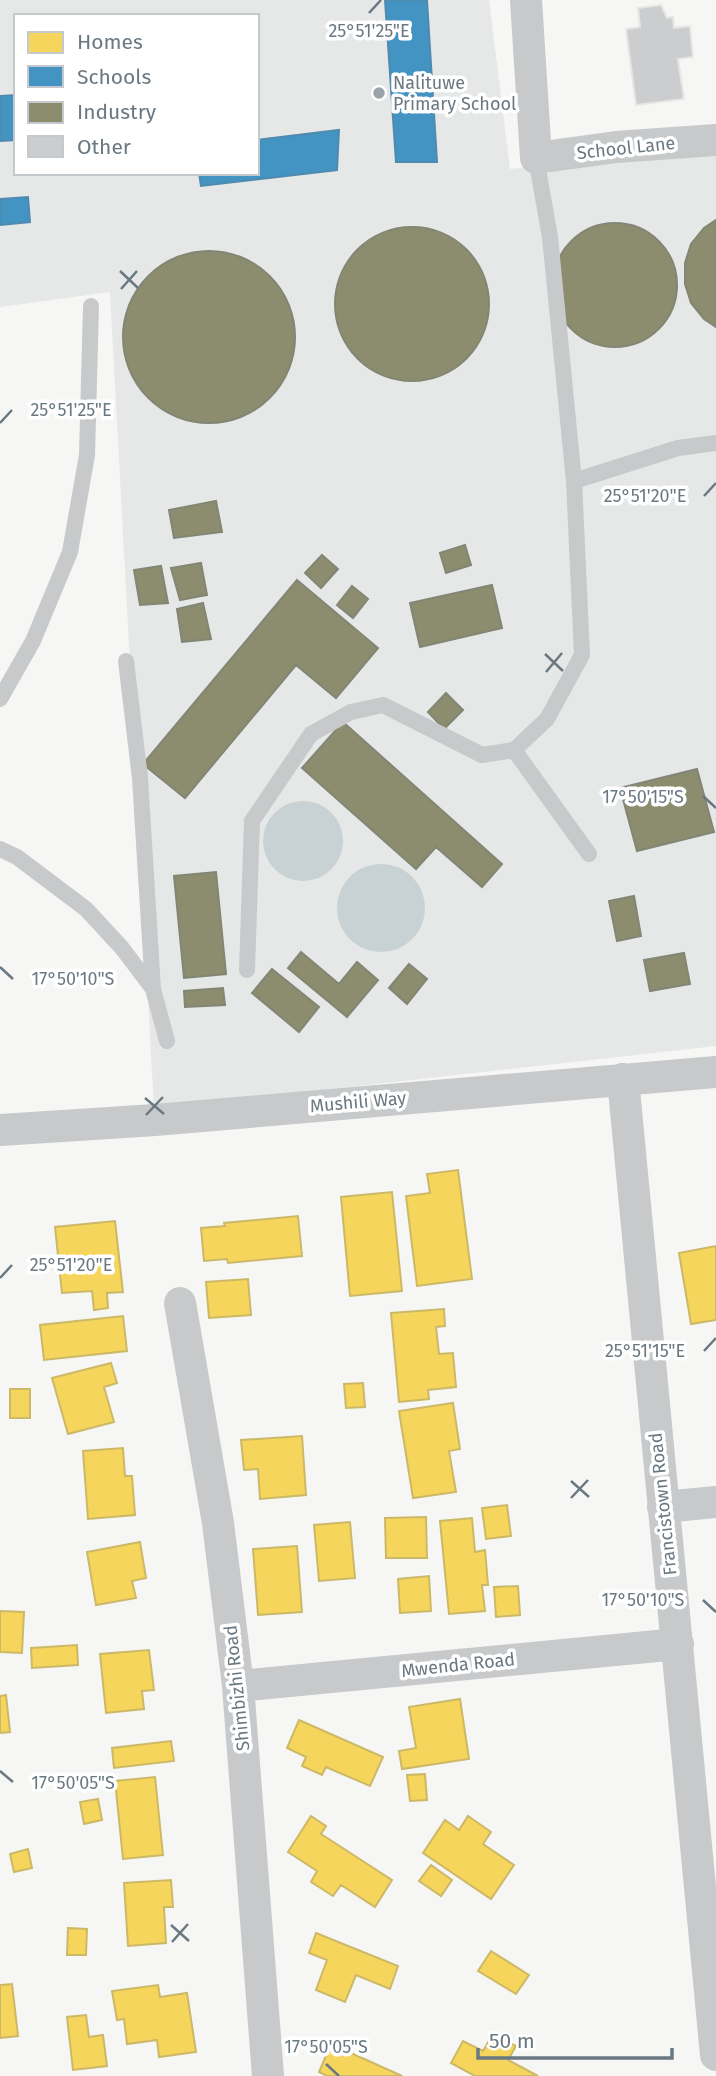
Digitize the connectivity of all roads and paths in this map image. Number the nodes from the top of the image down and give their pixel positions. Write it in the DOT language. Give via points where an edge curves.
graph roads {
  1 [pos="526,0"];
  2 [pos="716,140"];
  3 [pos="536,158"];
  4 [pos="91,306"];
  5 [pos="716,443"];
  6 [pos="574,481"];
  7 [pos="126,661"];
  8 [pos="0,699"];
  9 [pos="514,750"];
  10 [pos="0,849"];
  11 [pos="589,854"];
  12 [pos="247,970"];
  13 [pos="153,989"];
  14 [pos="167,1041"];
  15 [pos="716,1072"];
  16 [pos="622,1079"];
  17 [pos="0,1130"];
  18 [pos="180,1303"];
  19 [pos="716,1502"];
  20 [pos="663,1507"];
  21 [pos="678,1644"];
  22 [pos="238,1686"];
  23 [pos="716,2055"];
  24 [pos="268,2076"];
  1 -- 3 [label="street"];
  2 -- 3 [label="street, School Lane"];
  3 -- 6 [label="lane" via="550,237"];
  4 -- 8 [label="lane" via="87,455 70,552 33,641"];
  5 -- 6 [label="lane" via="678,448"];
  6 -- 9 [label="lane" via="582,655 547,719"];
  7 -- 13 [label="lane" via="140,778"];
  9 -- 11 [label="lane"];
  9 -- 12 [label="lane" via="482,755 383,705 351,712 311,734 252,821"];
  10 -- 13 [label="lane" via="86,909"];
  13 -- 14 [label="lane"];
  15 -- 16 [label="street, Mushili Way"];
  16 -- 17 [label="street, Mushili Way"];
  16 -- 20 [label="street, Francistown Road"];
  18 -- 22 [label="street, Shimbizhi Road" via="218,1523"];
  19 -- 20 [label="street"];
  20 -- 21 [label="street, Francistown Road"];
  21 -- 22 [label="street, Mwenda Road"];
  21 -- 23 [label="street, Francistown Road"];
  22 -- 24 [label="street, Shimbizhi Road"];
}
